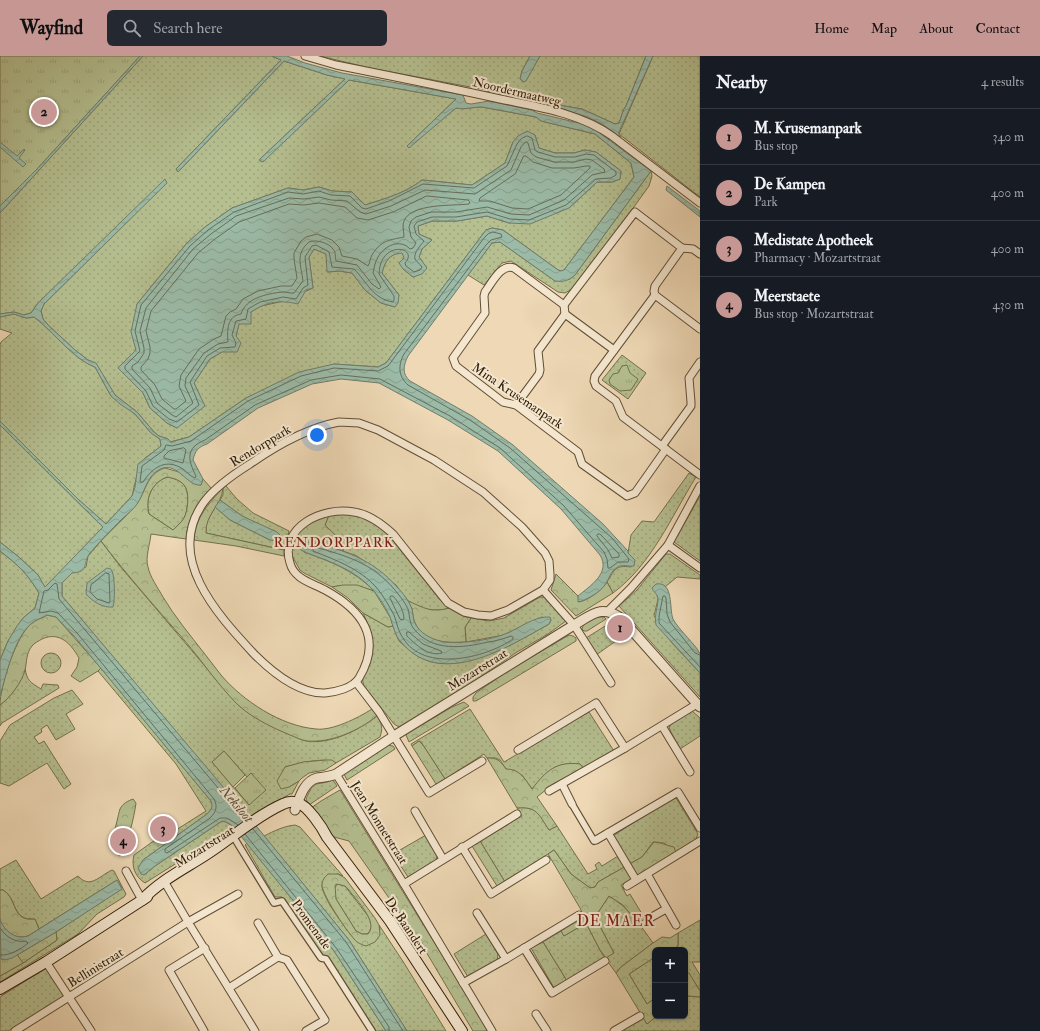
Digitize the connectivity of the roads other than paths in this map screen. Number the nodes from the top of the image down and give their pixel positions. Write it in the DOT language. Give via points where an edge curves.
graph roads {
  1 [pos="305,56"];
  2 [pos="700,203"];
  3 [pos="682,248"];
  4 [pos="700,254"];
  5 [pos="655,295"];
  6 [pos="564,305"];
  7 [pos="565,314"];
  8 [pos="700,329"];
  9 [pos="614,350"];
  10 [pos="700,362"];
  11 [pos="516,405"];
  12 [pos="664,448"];
  13 [pos="700,475"];
  14 [pos="700,486"];
  15 [pos="668,545"];
  16 [pos="700,568"];
  17 [pos="543,590"];
  18 [pos="608,611"];
  19 [pos="574,625"];
  20 [pos="356,682"];
  21 [pos="611,683"];
  22 [pos="699,706"];
  23 [pos="662,726"];
  24 [pos="394,736"];
  25 [pos="625,748"];
  26 [pos="518,750"];
  27 [pos="482,761"];
  28 [pos="690,772"];
  29 [pos="336,774"];
  30 [pos="562,784"];
  31 [pos="550,791"];
  32 [pos="572,804"];
  33 [pos="297,806"];
  34 [pos="415,811"];
  35 [pos="517,814"];
  36 [pos="700,828"];
  37 [pos="608,833"];
  38 [pos="237,837"];
  39 [pos="596,840"];
  40 [pos="700,841"];
  41 [pos="462,847"];
  42 [pos="443,859"];
  43 [pos="546,860"];
  44 [pos="126,871"];
  45 [pos="647,874"];
  46 [pos="636,880"];
  47 [pos="165,883"];
  48 [pos="404,884"];
  49 [pos="626,886"];
  50 [pos="238,894"];
  51 [pos="142,900"];
  52 [pos="666,909"];
  53 [pos="477,913"];
  54 [pos="579,915"];
  55 [pos="650,918"];
  56 [pos="188,922"];
  57 [pos="258,923"];
  58 [pos="676,925"];
  59 [pos="205,948"];
  60 [pos="524,948"];
  61 [pos="278,957"];
  62 [pos="506,959"];
  63 [pos="605,961"];
  64 [pos="46,962"];
  65 [pos="463,984"];
  66 [pos="229,988"];
  67 [pos="0,990"];
  68 [pos="69,997"];
  69 [pos="536,1014"];
  70 [pos="640,1016"];
  71 [pos="20,1030"];
  72 [pos="91,1031"];
  73 [pos="204,1031"];
  74 [pos="256,1031"];
  75 [pos="306,1031"];
  76 [pos="372,1031"];
  77 [pos="462,1031"];
  78 [pos="492,1031"];
  79 [pos="547,1031"];
  80 [pos="614,1031"];
  1 -- 2 [label="street, Noordermaatweg" via="336,65 536,106 584,120 602,128"];
  3 -- 4 [label="street" via="693,249"];
  3 -- 5 [label="street" via="655,286"];
  3 -- 6 [label="street" via="635,212"];
  5 -- 8 [label="street"];
  5 -- 9 [label="street"];
  6 -- 7 [label="street"];
  6 -- 11 [label="street, Mina Krusemanpark" via="514,268 506,267 485,292 486,313 454,356 453,362 456,366 503,402"];
  7 -- 9 [label="street"];
  7 -- 11 [label="street" via="538,351 540,370"];
  9 -- 12 [label="street" via="595,376 596,386 616,401 623,417"];
  10 -- 12 [label="street, Mina Krusemanpark" via="688,378 691,406"];
  11 -- 12 [label="street, Mina Krusemanpark" via="578,452 582,464 627,496 635,493"];
  12 -- 13 [label="street"];
  14 -- 15 [label="street"];
  15 -- 16 [label="street"];
  15 -- 18 [label="street" via="632,588"];
  17 -- 19 [label="street"];
  17 -- 20 [label="street" via="492,616 464,612 448,603 384,526 354,511 338,511 315,517 298,528 291,538 288,548 289,559 291,567 302,579 343,601 356,612 368,631 370,648"];
  17 -- 20 [label="street, Rendorppark" via="550,580 549,561 545,553 522,527 468,481 378,430 359,423 339,422 313,429 260,457 220,485 204,502 194,520 189,540 190,556 194,571 209,599 241,640 273,672 288,682 316,693 338,691"];
  18 -- 19 [label="street, Mozartstraat" via="599,612"];
  18 -- 22 [label="street" via="621,618"];
  19 -- 21 [label="street"];
  19 -- 24 [label="street, Mozartstraat"];
  20 -- 24 [label="street"];
  22 -- 23 [label="street"];
  23 -- 25 [label="street"];
  23 -- 28 [label="street"];
  24 -- 27 [label="street" via="430,793"];
  24 -- 29 [label="street, Mozartstraat"];
  25 -- 26 [label="street" via="596,703"];
  25 -- 30 [label="street"];
  29 -- 33 [label="street, Mozartstraat" via="311,780 305,786"];
  29 -- 48 [label="street, Jean Monnetstraat"];
  30 -- 31 [label="street"];
  30 -- 32 [label="street"];
  32 -- 39 [label="street" via="594,841"];
  33 -- 38 [label="main road, Mozartstraat" via="284,803"];
  33 -- 77 [label="main road, De Baandert" via="305,808 322,827 390,921"];
  34 -- 42 [label="street"];
  35 -- 41 [label="street, Jean Monnetstraat"];
  36 -- 37 [label="street" via="678,792"];
  37 -- 39 [label="street"];
  37 -- 46 [label="street"];
  38 -- 47 [label="main road, Mozartstraat"];
  38 -- 76 [label="street, Promenade" via="274,903 282,901 321,958 326,960"];
  40 -- 45 [label="street"];
  41 -- 42 [label="street, Jean Monnetstraat"];
  41 -- 43 [label="street" via="491,894"];
  42 -- 48 [label="street, Jean Monnetstraat"];
  44 -- 51 [label="street"];
  45 -- 46 [label="street"];
  45 -- 52 [label="street"];
  46 -- 49 [label="street"];
  47 -- 51 [label="main road, Mozartstraat" via="152,889"];
  47 -- 56 [label="street"];
  48 -- 65 [label="street, Jean Monnetstraat"];
  50 -- 56 [label="street, Bellinistraat"];
  51 -- 64 [label="main road, Mozartstraat"];
  52 -- 55 [label="street"];
  52 -- 58 [label="street"];
  53 -- 62 [label="street"];
  54 -- 60 [label="street"];
  56 -- 59 [label="street"];
  56 -- 68 [label="street, Bellinistraat"];
  57 -- 61 [label="street"];
  59 -- 66 [label="street"];
  59 -- 73 [label="street" via="169,970"];
  60 -- 62 [label="street"];
  60 -- 63 [label="street" via="552,993"];
  61 -- 66 [label="street"];
  61 -- 75 [label="street" via="287,960 325,1020"];
  62 -- 65 [label="street"];
  64 -- 67 [label="main road, Mozartstraat"];
  64 -- 68 [label="street"];
  65 -- 78 [label="street, Jean Monnetstraat"];
  66 -- 74 [label="street"];
  68 -- 71 [label="street, Bellinistraat"];
  68 -- 72 [label="street"];
  69 -- 79 [label="street"];
  70 -- 80 [label="street"];
}
